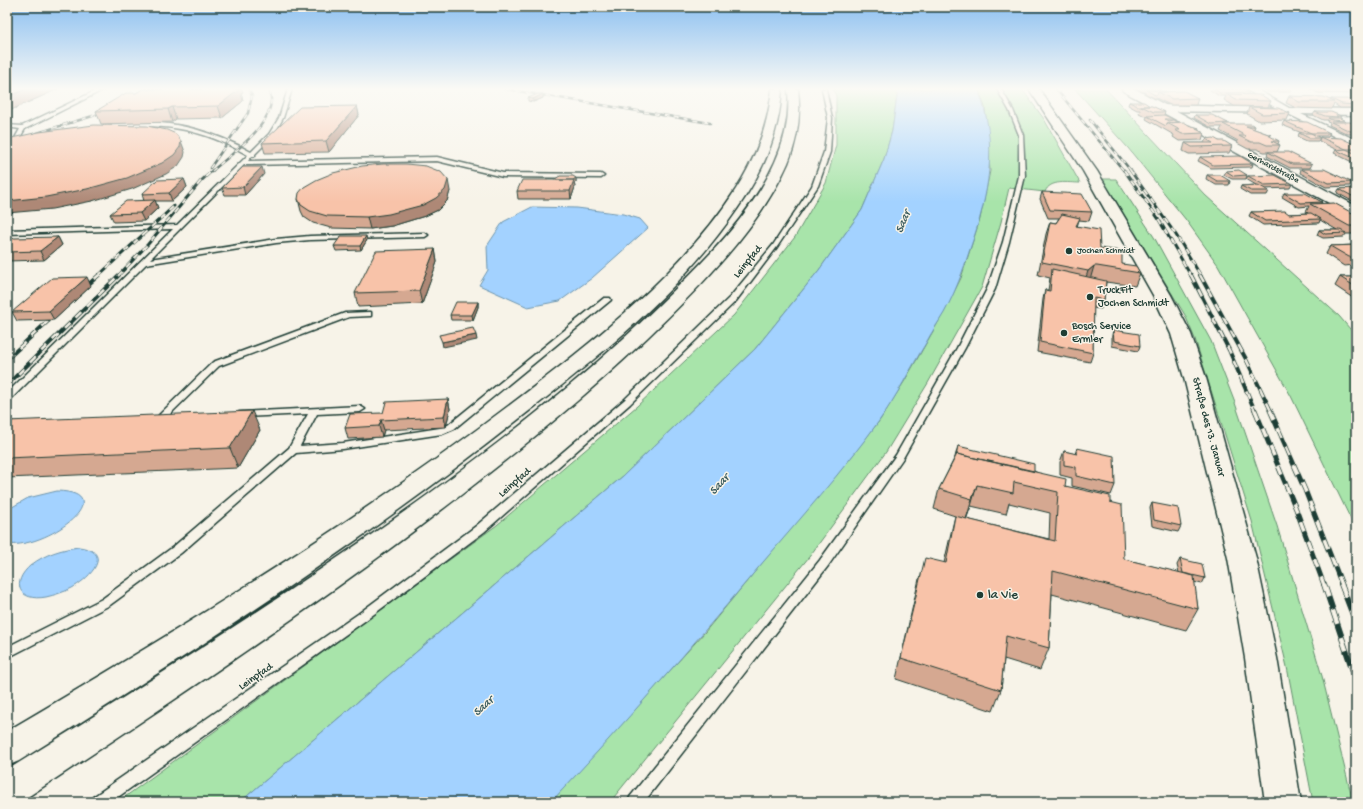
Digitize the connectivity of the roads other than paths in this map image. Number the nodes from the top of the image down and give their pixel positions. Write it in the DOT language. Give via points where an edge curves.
graph roads {
  1 [pos="13,127"];
  2 [pos="98,127"];
  3 [pos="104,127"];
  4 [pos="166,127"];
  5 [pos="276,127"];
  6 [pos="770,127"];
  7 [pos="792,127"];
  8 [pos="829,127"];
  9 [pos="1018,127"];
  10 [pos="1061,127"];
  11 [pos="1195,127"];
  12 [pos="1320,127"];
  13 [pos="23,128"];
  14 [pos="17,138"];
  15 [pos="1356,144"];
  16 [pos="253,155"];
  17 [pos="244,163"];
  18 [pos="601,176"];
  19 [pos="1356,212"];
  20 [pos="179,227"];
  21 [pos="7,232"];
  22 [pos="425,235"];
  23 [pos="144,262"];
  24 [pos="607,300"];
  25 [pos="368,314"];
  26 [pos="7,398"];
  27 [pos="360,409"];
  28 [pos="314,410"];
  29 [pos="230,414"];
  30 [pos="177,416"];
  31 [pos="293,450"];
  32 [pos="7,653"];
  33 [pos="7,750"];
  34 [pos="7,790"];
  35 [pos="98,802"];
  36 [pos="635,802"];
  37 [pos="1283,802"];
  1 -- 13 [label="lane"];
  2 -- 3 [label="lane"];
  4 -- 16 [label="lane" via="208,134"];
  5 -- 16 [label="lane"];
  6 -- 33 [label="main road" via="766,143 749,180 706,240 600,345 478,440 376,514 166,654"];
  7 -- 34 [label="main road" via="789,143 771,181 751,212 703,271 618,355 566,400 392,534 182,679"];
  8 -- 35 [label="lane, Leinpfad" via="827,152 815,186 776,246 728,304 627,402 480,529 362,617"];
  9 -- 36 [label="lane" via="1021,135 1022,176 1006,242 991,289 900,456 824,563"];
  10 -- 37 [label="main road, Straße des 13. Januar" via="1090,171 1182,334 1242,558 1261,658"];
  11 -- 19 [label="main road, Gerhardstraße"];
  12 -- 15 [label="street"];
  13 -- 14 [label="lane"];
  16 -- 17 [label="lane"];
  17 -- 18 [label="lane" via="437,158 503,175"];
  17 -- 20 [label="lane"];
  20 -- 21 [label="lane"];
  20 -- 23 [label="lane"];
  22 -- 23 [label="lane" via="276,241"];
  23 -- 26 [label="lane"];
  24 -- 31 [label="lane" via="451,427 442,431 343,446"];
  25 -- 30 [label="lane" via="348,316 216,364 158,417"];
  27 -- 28 [label="lane"];
  28 -- 29 [label="lane"];
  28 -- 31 [label="lane"];
  31 -- 32 [label="lane" via="177,550 106,602"];
}
